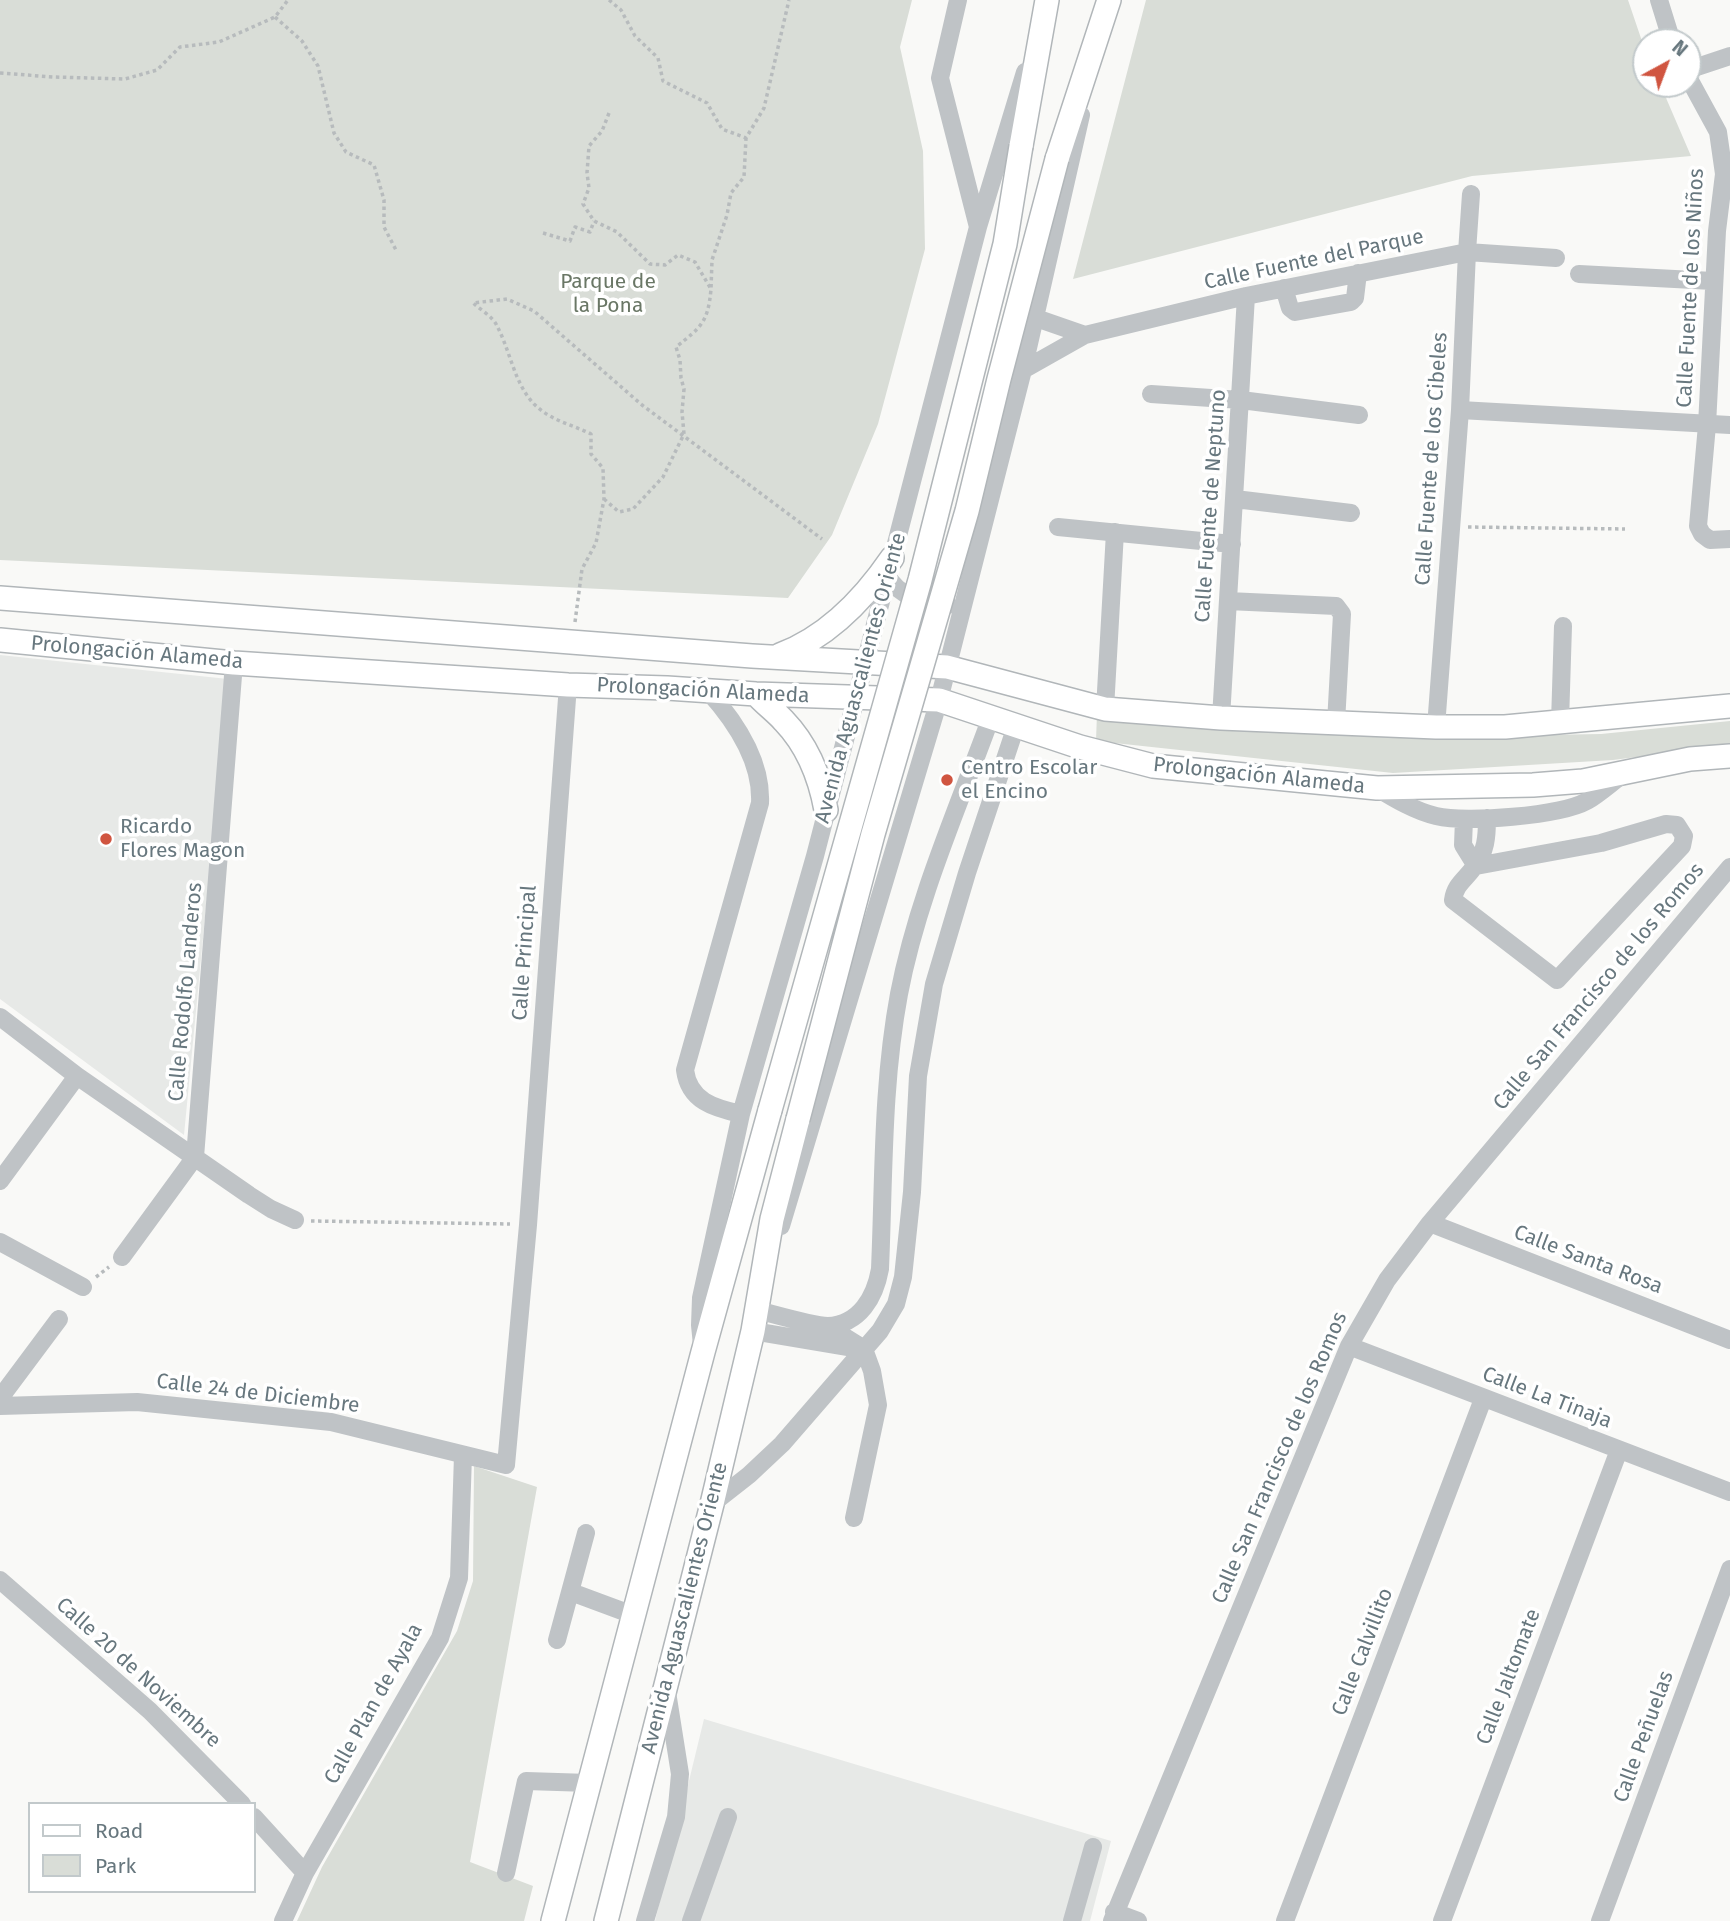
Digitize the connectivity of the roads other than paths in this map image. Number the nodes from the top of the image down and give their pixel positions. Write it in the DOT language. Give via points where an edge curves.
graph roads {
  1 [pos="958,0"];
  2 [pos="1110,0"];
  3 [pos="1659,0"];
  4 [pos="1046,4"];
  5 [pos="1668,28"];
  6 [pos="1100,31"];
  7 [pos="1730,56"];
  8 [pos="1702,65"];
  9 [pos="1699,98"];
  10 [pos="1471,194"];
  11 [pos="978,226"];
  12 [pos="1723,232"];
  13 [pos="1467,252"];
  14 [pos="1556,258"];
  15 [pos="1359,274"];
  16 [pos="1579,274"];
  17 [pos="1713,281"];
  18 [pos="1284,288"];
  19 [pos="1246,296"];
  20 [pos="1036,318"];
  21 [pos="1085,335"];
  22 [pos="1023,370"];
  23 [pos="1152,394"];
  24 [pos="1241,400"];
  25 [pos="1460,410"];
  26 [pos="1359,415"];
  27 [pos="1706,425"];
  28 [pos="1730,425"];
  29 [pos="1235,499"];
  30 [pos="1351,513"];
  31 [pos="1058,527"];
  32 [pos="1115,533"];
  33 [pos="1730,539"];
  34 [pos="1232,544"];
  35 [pos="889,567"];
  36 [pos="966,595"];
  37 [pos="0,598"];
  38 [pos="1228,601"];
  39 [pos="1563,626"];
  40 [pos="0,640"];
  41 [pos="776,657"];
  42 [pos="864,662"];
  43 [pos="234,663"];
  44 [pos="947,667"];
  45 [pos="568,685"];
  46 [pos="708,691"];
  47 [pos="756,694"];
  48 [pos="939,700"];
  49 [pos="854,702"];
  50 [pos="1730,706"];
  51 [pos="1105,709"];
  52 [pos="991,717"];
  53 [pos="1220,718"];
  54 [pos="1560,722"];
  55 [pos="1336,723"];
  56 [pos="1016,726"];
  57 [pos="1436,727"];
  58 [pos="926,738"];
  59 [pos="1730,757"];
  60 [pos="1624,774"];
  61 [pos="1377,788"];
  62 [pos="826,810"];
  63 [pos="1487,818"];
  64 [pos="1464,819"];
  65 [pos="938,861"];
  66 [pos="1476,866"];
  67 [pos="1730,867"];
  68 [pos="967,873"];
  69 [pos="0,1017"];
  70 [pos="77,1076"];
  71 [pos="741,1114"];
  72 [pos="195,1157"];
  73 [pos="0,1181"];
  74 [pos="883,1182"];
  75 [pos="912,1192"];
  76 [pos="295,1220"];
  77 [pos="1430,1223"];
  78 [pos="0,1242"];
  79 [pos="122,1257"];
  80 [pos="83,1287"];
  81 [pos="871,1300"];
  82 [pos="757,1312"];
  83 [pos="890,1316"];
  84 [pos="59,1319"];
  85 [pos="827,1326"];
  86 [pos="1730,1340"];
  87 [pos="1349,1346"];
  88 [pos="864,1349"];
  89 [pos="703,1352"];
  90 [pos="0,1398"];
  91 [pos="1483,1399"];
  92 [pos="0,1406"];
  93 [pos="1619,1450"];
  94 [pos="463,1455"];
  95 [pos="506,1465"];
  96 [pos="1730,1492"];
  97 [pos="712,1504"];
  98 [pos="854,1518"];
  99 [pos="586,1533"];
  100 [pos="1730,1569"];
  101 [pos="0,1580"];
  102 [pos="571,1592"];
  103 [pos="634,1615"];
  104 [pos="557,1640"];
  105 [pos="666,1684"];
  106 [pos="589,1783"];
  107 [pos="240,1802"];
  108 [pos="727,1817"];
  109 [pos="256,1818"];
  110 [pos="1093,1847"];
  111 [pos="305,1873"];
  112 [pos="506,1873"];
  113 [pos="1113,1917"];
  114 [pos="283,1921"];
  115 [pos="553,1921"];
  116 [pos="606,1921"];
  117 [pos="645,1921"];
  118 [pos="691,1921"];
  119 [pos="1072,1921"];
  120 [pos="1138,1921"];
  121 [pos="1285,1921"];
  122 [pos="1442,1921"];
  123 [pos="1600,1921"];
  1 -- 11 [label="street" via="940,78"];
  2 -- 6 [label="main road, Avenida Aguascalientes Oriente"];
  3 -- 5 [label="street"];
  4 -- 11 [label="street, Avenida Aguascalientes Oriente"];
  4 -- 89 [label="main road, Avenida Aguascalientes Oriente, bridge" via="1005,244 920,580"];
  6 -- 20 [label="street, Avenida Aguascalientes Oriente"];
  6 -- 82 [label="main road, Avenida Aguascalientes Oriente, bridge" via="1057,159 967,510 873,834 772,1219"];
  7 -- 8 [label="street"];
  9 -- 12 [label="street, Calle Fuente de los Niños" via="1718,132 1724,174"];
  10 -- 13 [label="street, Calle Fuente de los Cibeles"];
  11 -- 35 [label="street, Avenida Aguascalientes Oriente"];
  12 -- 17 [label="street, Calle Fuente de los Niños"];
  13 -- 14 [label="street, Calle Fuente del Parque"];
  13 -- 15 [label="street, Calle Fuente del Parque"];
  13 -- 25 [label="street, Calle Fuente de los Cibeles"];
  15 -- 18 [label="street, Calle Fuente del Parque"];
  15 -- 18 [label="street" via="1351,302 1294,312"];
  16 -- 17 [label="street"];
  17 -- 27 [label="street, Calle Fuente de los Niños"];
  18 -- 19 [label="street, Calle Fuente del Parque"];
  19 -- 21 [label="street, Calle Fuente del Parque"];
  19 -- 24 [label="street, Calle Fuente de Neptuno"];
  20 -- 21 [label="street"];
  20 -- 22 [label="street, Avenida Aguascalientes Oriente"];
  21 -- 22 [label="street, Calle Fuente del Parque"];
  22 -- 36 [label="street, Avenida Aguascalientes Oriente"];
  23 -- 24 [label="street"];
  24 -- 26 [label="street"];
  24 -- 29 [label="street, Calle Fuente de Neptuno"];
  25 -- 27 [label="street"];
  25 -- 57 [label="street, Calle Fuente de los Cibeles"];
  27 -- 28 [label="street"];
  27 -- 33 [label="street, Calle Fuente de los Niños" via="1698,526 1710,540"];
  29 -- 30 [label="street"];
  29 -- 34 [label="street, Calle Fuente de Neptuno"];
  31 -- 32 [label="street"];
  32 -- 34 [label="street"];
  32 -- 51 [label="street"];
  34 -- 38 [label="street, Calle Fuente de Neptuno"];
  35 -- 36 [label="street" via="897,588 925,608 942,607"];
  35 -- 41 [label="main road" via="834,624"];
  35 -- 42 [label="street, Avenida Aguascalientes Oriente"];
  36 -- 44 [label="street, Avenida Aguascalientes Oriente"];
  37 -- 41 [label="main road, Prolongación Alameda"];
  38 -- 53 [label="street, Calle Fuente de Neptuno"];
  38 -- 55 [label="street" via="1340,609"];
  39 -- 54 [label="street"];
  40 -- 43 [label="main road, Prolongación Alameda"];
  41 -- 42 [label="main road, Prolongación Alameda"];
  42 -- 44 [label="main road, Prolongación Alameda"];
  42 -- 49 [label="street, Avenida Aguascalientes Oriente"];
  43 -- 45 [label="main road, Prolongación Alameda"];
  43 -- 72 [label="street, Calle Rodolfo Landeros"];
  44 -- 48 [label="street, Avenida Aguascalientes Oriente"];
  44 -- 51 [label="main road, Prolongación Alameda"];
  45 -- 46 [label="main road, Prolongación Alameda"];
  45 -- 95 [label="street, Calle Principal"];
  46 -- 47 [label="main road, Prolongación Alameda"];
  46 -- 71 [label="street" via="755,765 760,803 685,1070 701,1101"];
  47 -- 49 [label="main road, Prolongación Alameda"];
  47 -- 62 [label="main road" via="806,750"];
  48 -- 49 [label="main road, Prolongación Alameda"];
  48 -- 52 [label="main road, Prolongación Alameda"];
  48 -- 58 [label="street, Avenida Aguascalientes Oriente"];
  49 -- 58 [label="street" via="894,706 914,719"];
  49 -- 62 [label="street, Avenida Aguascalientes Oriente"];
  50 -- 54 [label="main road, Prolongación Alameda"];
  51 -- 53 [label="main road, Prolongación Alameda"];
  52 -- 56 [label="main road, Prolongación Alameda"];
  52 -- 65 [label="street"];
  53 -- 55 [label="main road, Prolongación Alameda"];
  54 -- 57 [label="main road, Prolongación Alameda"];
  55 -- 57 [label="main road, Prolongación Alameda"];
  56 -- 61 [label="main road, Prolongación Alameda" via="1153,766"];
  56 -- 68 [label="street"];
  58 -- 82 [label="street, Avenida Aguascalientes Oriente"];
  59 -- 60 [label="main road, Prolongación Alameda" via="1690,759"];
  60 -- 61 [label="main road, Prolongación Alameda" via="1533,785"];
  60 -- 63 [label="street" via="1587,801 1567,809"];
  61 -- 64 [label="street" via="1435,816"];
  62 -- 71 [label="street, Avenida Aguascalientes Oriente"];
  63 -- 64 [label="street"];
  63 -- 66 [label="street" via="1487,843"];
  64 -- 66 [label="street" via="1463,845"];
  65 -- 68 [label="street"];
  65 -- 74 [label="street" via="900,992 888,1064"];
  66 -- 66 [label="street" via="1601,843 1666,824 1677,825 1684,836 1682,846 1557,980 1453,900 1454,889"];
  67 -- 77 [label="street, Calle San Francisco de los Romos"];
  68 -- 75 [label="street" via="934,984 918,1076"];
  69 -- 70 [label="street"];
  70 -- 72 [label="street"];
  70 -- 73 [label="street"];
  71 -- 89 [label="street, Avenida Aguascalientes Oriente" via="701,1298"];
  72 -- 76 [label="street"];
  72 -- 79 [label="street"];
  74 -- 75 [label="street"];
  74 -- 81 [label="street" via="880,1269"];
  75 -- 83 [label="street" via="901,1291"];
  77 -- 86 [label="street, Calle Santa Rosa"];
  77 -- 87 [label="street, Calle San Francisco de los Romos" via="1387,1280"];
  78 -- 80 [label="street"];
  81 -- 83 [label="street"];
  81 -- 85 [label="street" via="848,1320"];
  82 -- 85 [label="street"];
  82 -- 88 [label="street"];
  82 -- 97 [label="main road, Avenida Aguascalientes Oriente"];
  83 -- 88 [label="street"];
  84 -- 90 [label="street"];
  85 -- 88 [label="street"];
  87 -- 91 [label="street, Calle La Tinaja"];
  87 -- 113 [label="street, Calle San Francisco de los Romos"];
  88 -- 97 [label="street" via="782,1444"];
  88 -- 98 [label="street" via="878,1405"];
  89 -- 103 [label="main road, Avenida Aguascalientes Oriente"];
  91 -- 93 [label="street, Calle La Tinaja"];
  91 -- 121 [label="street, Calle Calvillito"];
  92 -- 94 [label="street, Calle 24 de Diciembre" via="137,1402 331,1422"];
  93 -- 96 [label="street, Calle La Tinaja"];
  93 -- 122 [label="street, Calle Jaltomate"];
  94 -- 95 [label="street, Calle 24 de Diciembre"];
  94 -- 111 [label="street, Calle Plan de Ayala" via="459,1578 440,1638"];
  97 -- 105 [label="main road, Avenida Aguascalientes Oriente"];
  99 -- 102 [label="street"];
  100 -- 123 [label="street, Calle Peñuelas"];
  101 -- 107 [label="street, Calle 20 de Noviembre" via="150,1711"];
  102 -- 103 [label="street"];
  102 -- 104 [label="street"];
  103 -- 106 [label="main road, Avenida Aguascalientes Oriente"];
  105 -- 116 [label="main road, Avenida Aguascalientes Oriente"];
  105 -- 117 [label="street" via="680,1774 676,1817"];
  106 -- 112 [label="street" via="526,1781"];
  106 -- 115 [label="main road, Avenida Aguascalientes Oriente"];
  108 -- 118 [label="street"];
  109 -- 111 [label="street"];
  110 -- 119 [label="street"];
  111 -- 114 [label="street, Calle Plan de Ayala"];
  113 -- 120 [label="street"];
}
